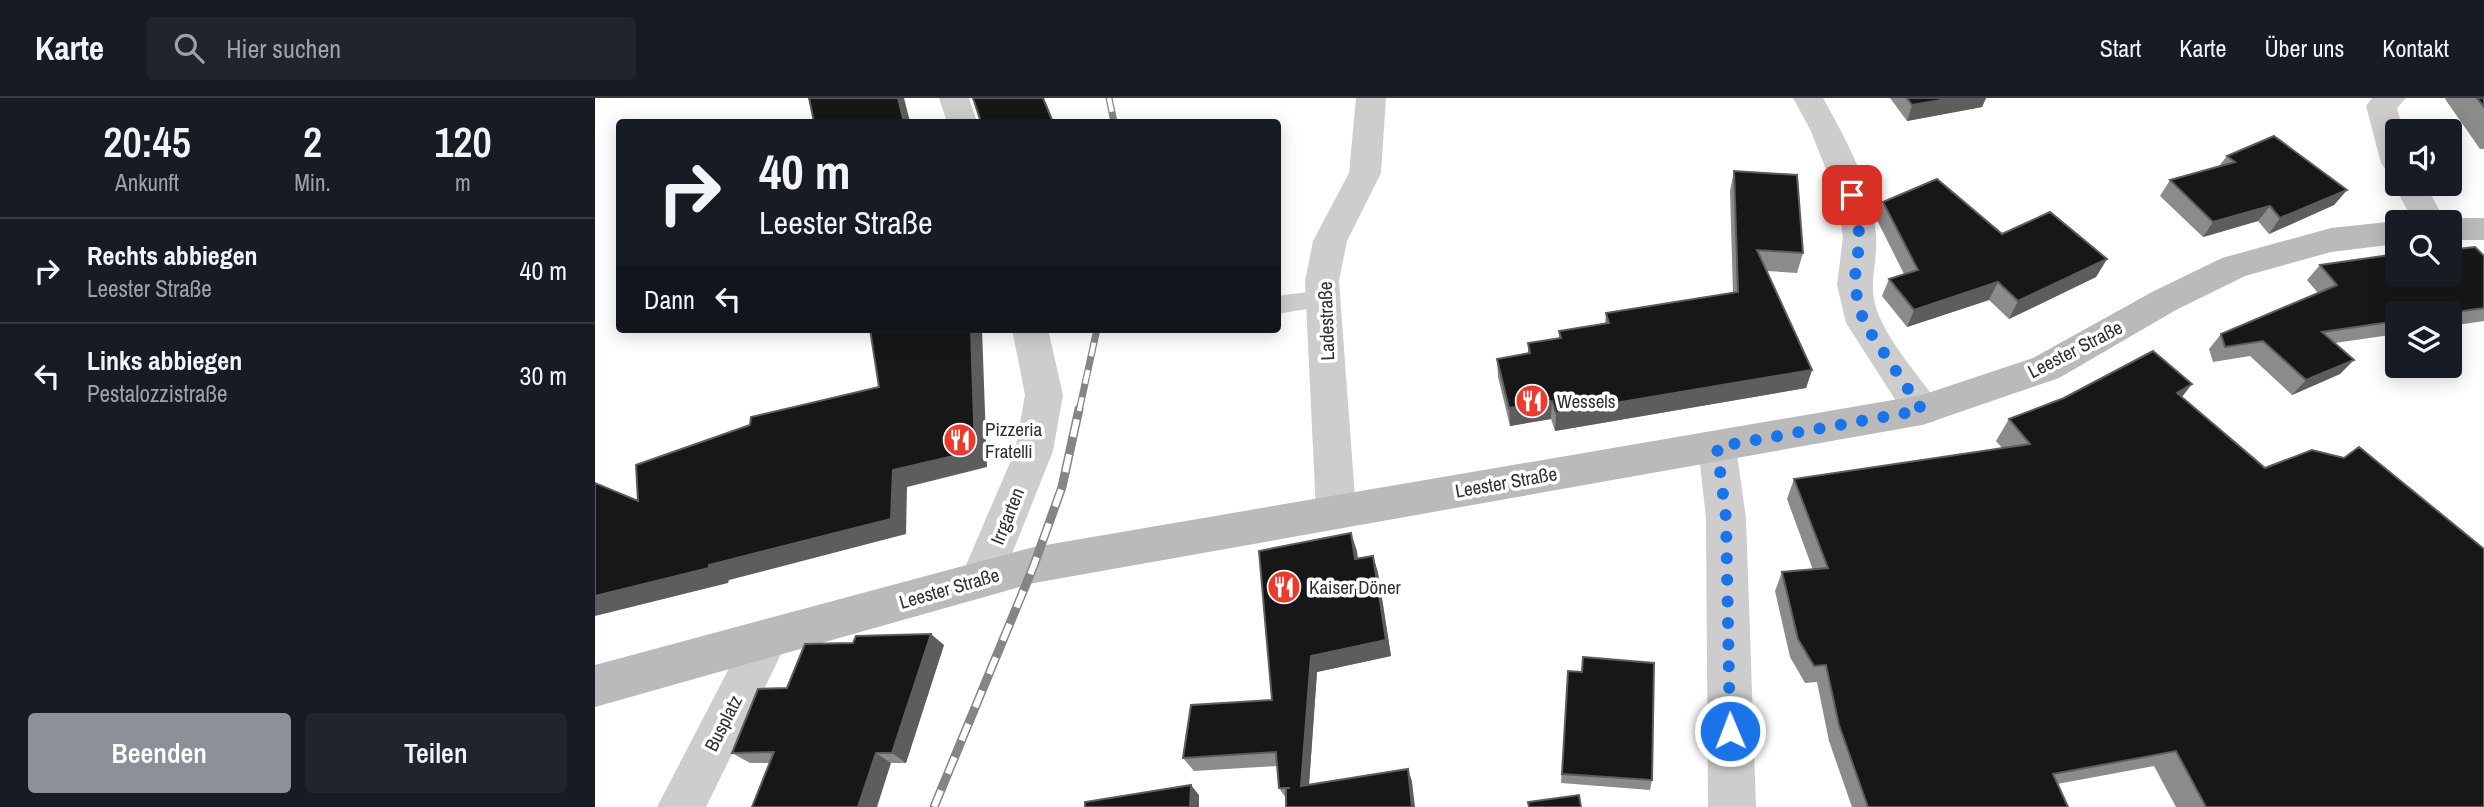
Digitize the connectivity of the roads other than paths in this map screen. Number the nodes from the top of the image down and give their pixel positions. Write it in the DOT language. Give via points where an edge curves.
graph roads {
  1 [pos="954,98"];
  2 [pos="1371,98"];
  3 [pos="1808,98"];
  4 [pos="2391,98"];
  5 [pos="961,119"];
  6 [pos="2385,120"];
  7 [pos="2462,229"];
  8 [pos="2484,229"];
  9 [pos="2385,234"];
  10 [pos="1323,299"];
  11 [pos="1281,304"];
  12 [pos="1031,333"];
  13 [pos="1922,410"];
  14 [pos="1717,447"];
  15 [pos="1336,511"];
  16 [pos="981,579"];
  17 [pos="766,640"];
  18 [pos="595,686"];
  19 [pos="681,807"];
  20 [pos="1732,807"];
  1 -- 5 [label="street"];
  2 -- 10 [label="street, Ladestraße" via="1365,173 1331,241"];
  3 -- 13 [label="street" via="1852,195 1860,237 1854,285 1864,323"];
  4 -- 6 [label="street" via="2381,106"];
  7 -- 8 [label="street"];
  9 -- 13 [label="street, Leester Straße" via="2331,240 2234,267 2046,368"];
  10 -- 11 [label="lane"];
  10 -- 15 [label="street, Ladestraße"];
  12 -- 16 [label="street, Irrgarten" via="1044,396 1034,451"];
  13 -- 14 [label="street, Leester Straße"];
  14 -- 15 [label="street, Leester Straße"];
  14 -- 20 [label="street" via="1726,518"];
  15 -- 16 [label="street, Leester Straße" via="1034,565"];
  16 -- 17 [label="street, Leester Straße"];
  17 -- 18 [label="street, Leester Straße"];
  17 -- 19 [label="street, Busplatz"];
}
